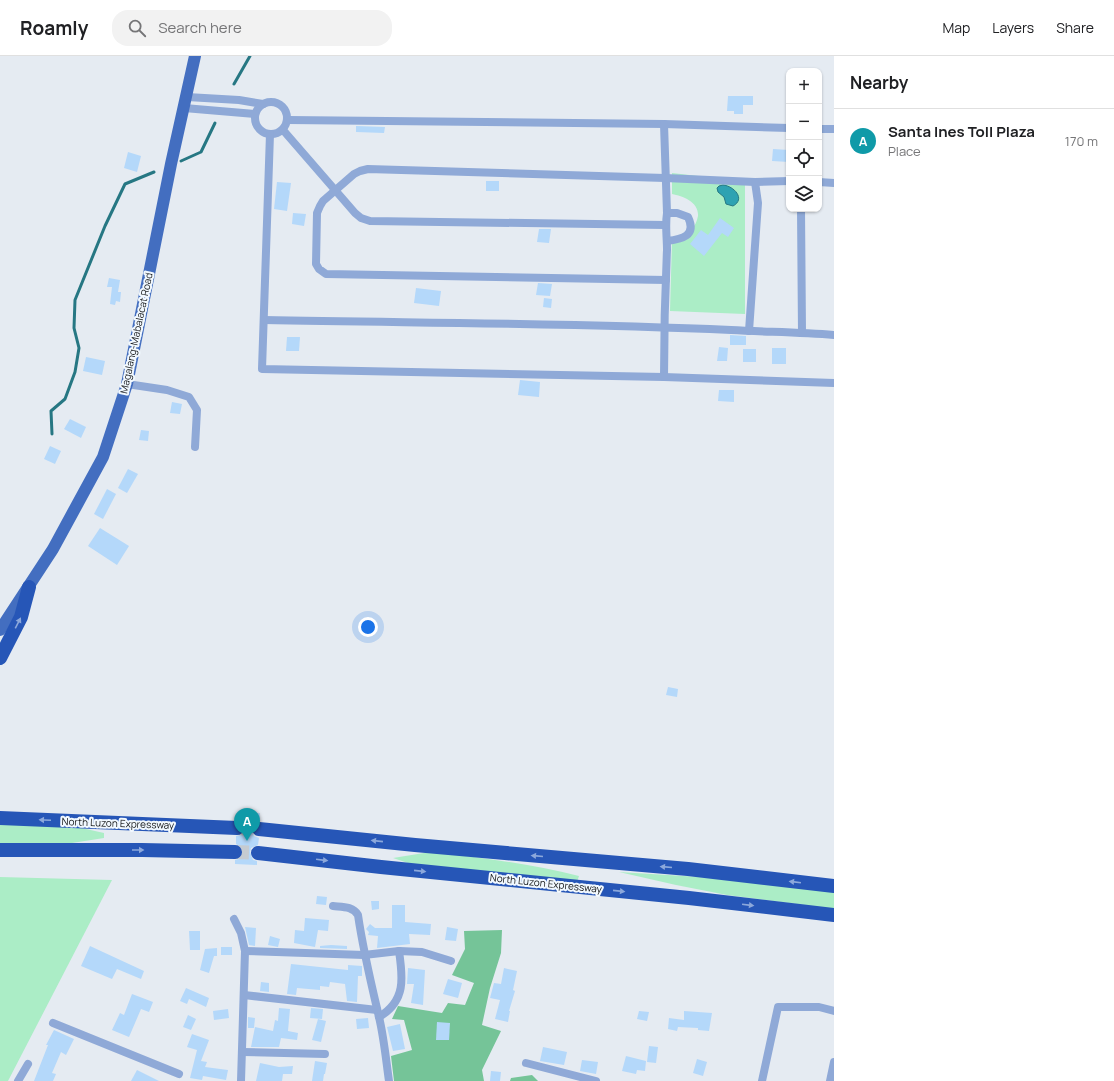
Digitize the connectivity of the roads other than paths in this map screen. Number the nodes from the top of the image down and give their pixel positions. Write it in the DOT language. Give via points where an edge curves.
graph roads {
  1 [pos="195,56"];
  2 [pos="191,103"];
  3 [pos="263,104"];
  4 [pos="255,114"];
  5 [pos="288,120"];
  6 [pos="664,124"];
  7 [pos="786,128"];
  8 [pos="822,129"];
  9 [pos="834,129"];
  10 [pos="283,130"];
  11 [pos="270,134"];
  12 [pos="665,178"];
  13 [pos="786,181"];
  14 [pos="755,182"];
  15 [pos="822,182"];
  16 [pos="834,183"];
  17 [pos="336,191"];
  18 [pos="801,212"];
  19 [pos="667,213"];
  20 [pos="665,225"];
  21 [pos="667,241"];
  22 [pos="666,280"];
  23 [pos="264,320"];
  24 [pos="664,327"];
  25 [pos="749,331"];
  26 [pos="802,332"];
  27 [pos="834,335"];
  28 [pos="664,377"];
  29 [pos="834,383"];
  30 [pos="127,384"];
  31 [pos="195,447"];
  32 [pos="28,586"];
  33 [pos="0,630"];
  34 [pos="0,658"];
  35 [pos="0,818"];
  36 [pos="237,828"];
  37 [pos="259,829"];
  38 [pos="0,849"];
  39 [pos="236,852"];
  40 [pos="258,853"];
  41 [pos="834,886"];
  42 [pos="333,906"];
  43 [pos="834,915"];
  44 [pos="234,919"];
  45 [pos="399,951"];
  46 [pos="245,952"];
  47 [pos="364,955"];
  48 [pos="451,961"];
  49 [pos="244,995"];
  50 [pos="834,1011"];
  51 [pos="378,1014"];
  52 [pos="53,1023"];
  53 [pos="243,1052"];
  54 [pos="325,1054"];
  55 [pos="834,1062"];
  56 [pos="526,1063"];
  57 [pos="28,1064"];
  58 [pos="179,1074"];
  59 [pos="18,1081"];
  60 [pos="241,1081"];
  61 [pos="389,1081"];
  62 [pos="596,1081"];
  63 [pos="762,1081"];
  64 [pos="830,1081"];
  1 -- 2 [label="main road, Magalang-Mabalacat Road"];
  2 -- 3 [label="street" via="239,100"];
  2 -- 4 [label="street"];
  2 -- 30 [label="main road, Magalang-Mabalacat Road" via="171,164"];
  3 -- 4 [label="street"];
  3 -- 5 [label="street" via="278,103 286,110"];
  4 -- 11 [label="street" via="256,126"];
  5 -- 6 [label="street"];
  5 -- 10 [label="street"];
  6 -- 7 [label="street"];
  6 -- 12 [label="street"];
  8 -- 9 [label="street"];
  10 -- 11 [label="street"];
  10 -- 17 [label="street"];
  11 -- 23 [label="street"];
  12 -- 14 [label="street"];
  12 -- 17 [label="street" via="368,170 354,174"];
  12 -- 19 [label="street"];
  13 -- 14 [label="street"];
  14 -- 25 [label="street" via="758,203"];
  15 -- 16 [label="street"];
  17 -- 20 [label="street" via="355,213 370,221"];
  17 -- 22 [label="street" via="324,200 317,213 316,264 326,274"];
  18 -- 26 [label="street"];
  19 -- 20 [label="street"];
  19 -- 21 [label="street" via="688,217 691,226 687,236"];
  20 -- 21 [label="street"];
  21 -- 22 [label="street"];
  22 -- 24 [label="street"];
  23 -- 24 [label="street"];
  23 -- 28 [label="street" via="262,368"];
  24 -- 25 [label="street"];
  24 -- 28 [label="street"];
  25 -- 26 [label="street"];
  26 -- 27 [label="street"];
  28 -- 29 [label="street"];
  30 -- 31 [label="street" via="167,390 189,397 197,410"];
  30 -- 32 [label="main road, Magalang-Mabalacat Road" via="103,457 53,549"];
  32 -- 33 [label="main road, Magalang-Mabalacat Road"];
  34 -- 32 [label="highway, one-way" via="21,617"];
  36 -- 35 [label="highway, North Luzon Expressway, one-way"];
  41 -- 37 [label="highway, one-way" via="688,869"];
  38 -- 39 [label="highway, one-way"];
  40 -- 43 [label="highway, North Luzon Expressway, one-way"];
  42 -- 47 [label="street" via="351,908 358,915"];
  44 -- 46 [label="street" via="241,933"];
  45 -- 47 [label="street"];
  45 -- 48 [label="street" via="422,952"];
  45 -- 51 [label="street" via="402,983 399,997 392,1007"];
  46 -- 47 [label="street"];
  46 -- 49 [label="street"];
  47 -- 51 [label="street"];
  49 -- 51 [label="street"];
  49 -- 53 [label="street"];
  50 -- 63 [label="street" via="819,1007 778,1007"];
  51 -- 61 [label="street"];
  52 -- 58 [label="street"];
  53 -- 54 [label="street"];
  53 -- 60 [label="street"];
  55 -- 64 [label="street"];
  56 -- 62 [label="street"];
  57 -- 59 [label="street"];
}
